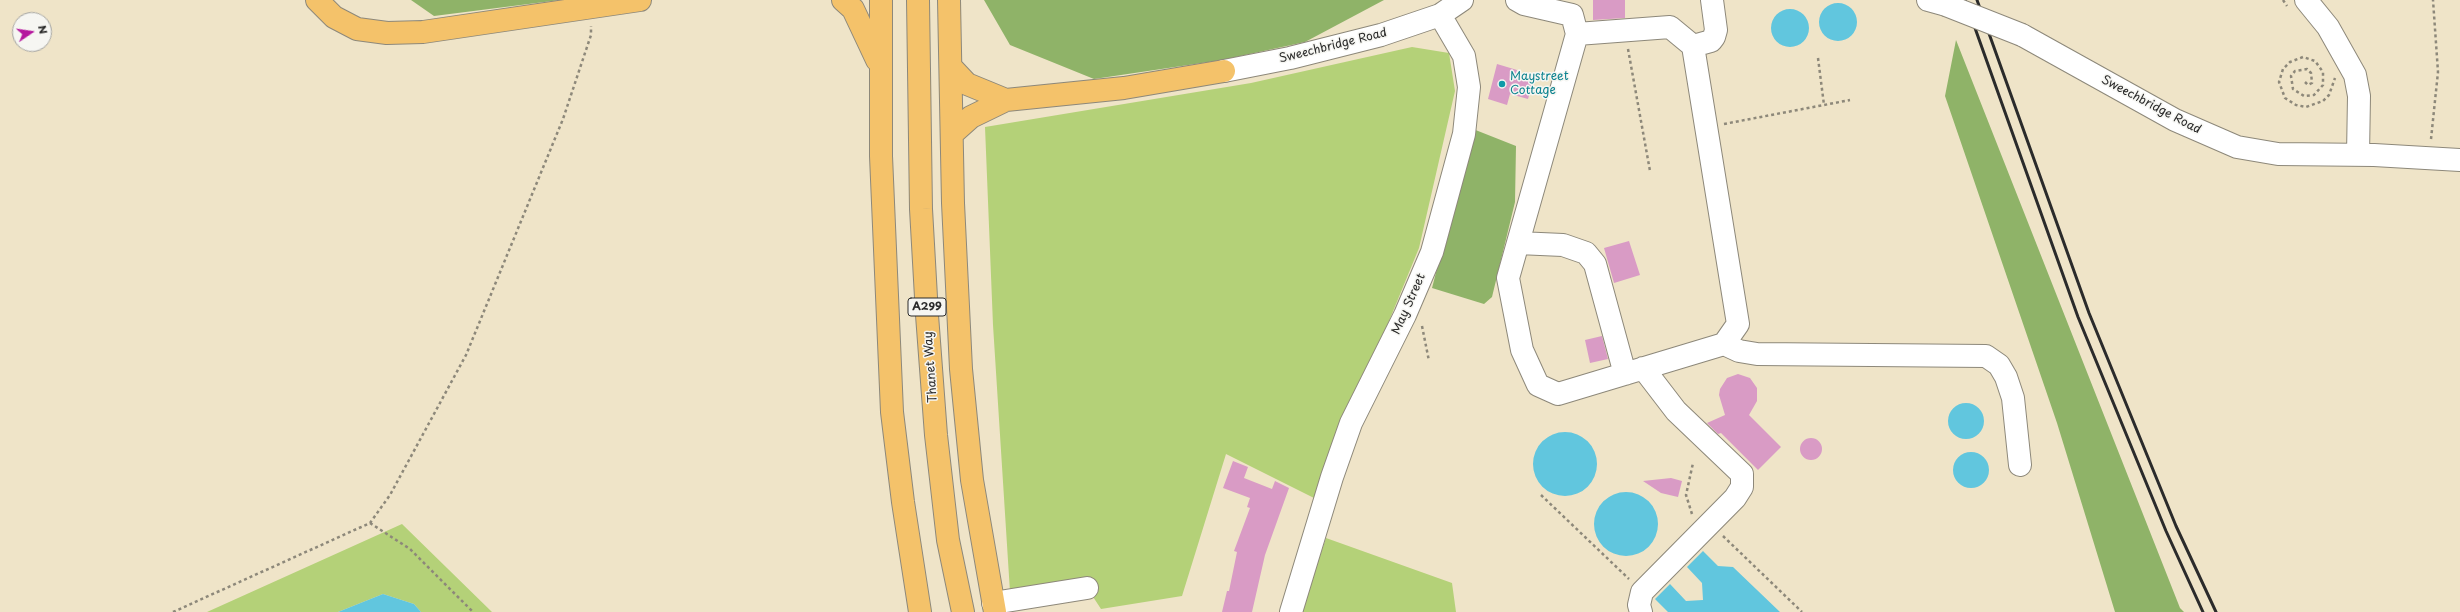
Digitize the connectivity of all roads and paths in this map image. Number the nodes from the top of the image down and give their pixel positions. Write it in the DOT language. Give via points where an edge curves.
graph roads {
  1 [pos="317,0"];
  2 [pos="640,0"];
  3 [pos="843,0"];
  4 [pos="881,0"];
  5 [pos="918,0"];
  6 [pos="949,0"];
  7 [pos="1462,0"];
  8 [pos="1517,0"];
  9 [pos="1712,0"];
  10 [pos="2306,0"];
  11 [pos="2433,0"];
  12 [pos="1937,3"];
  13 [pos="590,6"];
  14 [pos="1440,14"];
  15 [pos="1625,30"];
  16 [pos="1577,34"];
  17 [pos="1693,46"];
  18 [pos="1818,58"];
  19 [pos="951,67"];
  20 [pos="880,68"];
  21 [pos="1224,72"];
  22 [pos="2336,75"];
  23 [pos="2305,82"];
  24 [pos="1006,100"];
  25 [pos="1850,100"];
  26 [pos="1824,104"];
  27 [pos="1706,128"];
  28 [pos="952,134"];
  29 [pos="2358,155"];
  30 [pos="2429,157"];
  31 [pos="2460,160"];
  32 [pos="1650,171"];
  33 [pos="1518,244"];
  34 [pos="1724,344"];
  35 [pos="1634,371"];
  36 [pos="1693,463"];
  37 [pos="2020,465"];
  38 [pos="1541,495"];
  39 [pos="370,523"];
  40 [pos="1710,523"];
  41 [pos="1087,588"];
  42 [pos="1641,602"];
  43 [pos="994,608"];
  44 [pos="173,612"];
  45 [pos="473,612"];
  46 [pos="920,612"];
  47 [pos="963,612"];
  48 [pos="1291,612"];
  49 [pos="1802,612"];
  1 -- 13 [label="highway" via="334,17 357,29 387,33 423,32"];
  2 -- 13 [label="highway"];
  3 -- 20 [label="highway" via="853,9 861,23"];
  4 -- 20 [label="highway"];
  5 -- 47 [label="highway, Thanet Way / A299" via="921,209 936,435 948,540"];
  6 -- 19 [label="highway"];
  7 -- 14 [label="street"];
  8 -- 16 [label="street" via="1524,4 1572,15"];
  9 -- 17 [label="street" via="1716,30 1714,36 1711,41"];
  10 -- 29 [label="street" via="2345,53 2355,75 2359,96"];
  11 -- 30 [label="path" via="2438,72"];
  12 -- 29 [label="street, Sweechbridge Road, bridge" via="2022,35 2175,120 2237,147 2278,154"];
  13 -- 39 [label="path" via="591,35 563,118 466,355 390,495"];
  14 -- 21 [label="street, Sweechbridge Road" via="1381,35"];
  14 -- 48 [label="street, May Street" via="1464,56 1469,87 1464,134 1432,252 1405,315 1351,423"];
  15 -- 16 [label="street"];
  15 -- 17 [label="street" via="1670,27"];
  15 -- 32 [label="path"];
  16 -- 33 [label="street"];
  17 -- 27 [label="street"];
  18 -- 26 [label="path"];
  19 -- 24 [label="highway" via="967,84"];
  19 -- 28 [label="highway"];
  20 -- 46 [label="highway" via="881,156 892,412"];
  21 -- 24 [label="highway" via="1124,88"];
  22 -- 23 [label="path" via="2329,95 2323,101 2306,107 2296,105 2286,98 2279,82 2282,69 2290,62 2303,57 2315,61 2323,72 2323,85 2314,95 2304,96 2293,89 2291,76 2295,71 2306,69 2311,73 2312,83 2308,85"];
  24 -- 28 [label="highway" via="971,117"];
  25 -- 26 [label="path"];
  26 -- 27 [label="path"];
  27 -- 34 [label="street" via="1738,324"];
  28 -- 43 [label="highway" via="961,369 972,480"];
  29 -- 30 [label="street, Sweechbridge Road"];
  30 -- 31 [label="street, Sweechbridge Road"];
  33 -- 35 [label="street" via="1563,245 1586,253 1595,264"];
  33 -- 35 [label="street" via="1508,278 1522,350 1538,385 1558,394"];
  34 -- 35 [label="street"];
  34 -- 37 [label="street" via="1739,351 1757,354 1986,356 1999,365 2013,398"];
  35 -- 40 [label="street" via="1742,474 1742,487 1735,498"];
  36 -- 40 [label="path" via="1687,488 1688,505 1691,513"];
  38 -- 42 [label="path"];
  39 -- 44 [label="path"];
  39 -- 45 [label="path" via="410,549"];
  40 -- 42 [label="street"];
  40 -- 49 [label="path"];
  41 -- 43 [label="street"];
}
